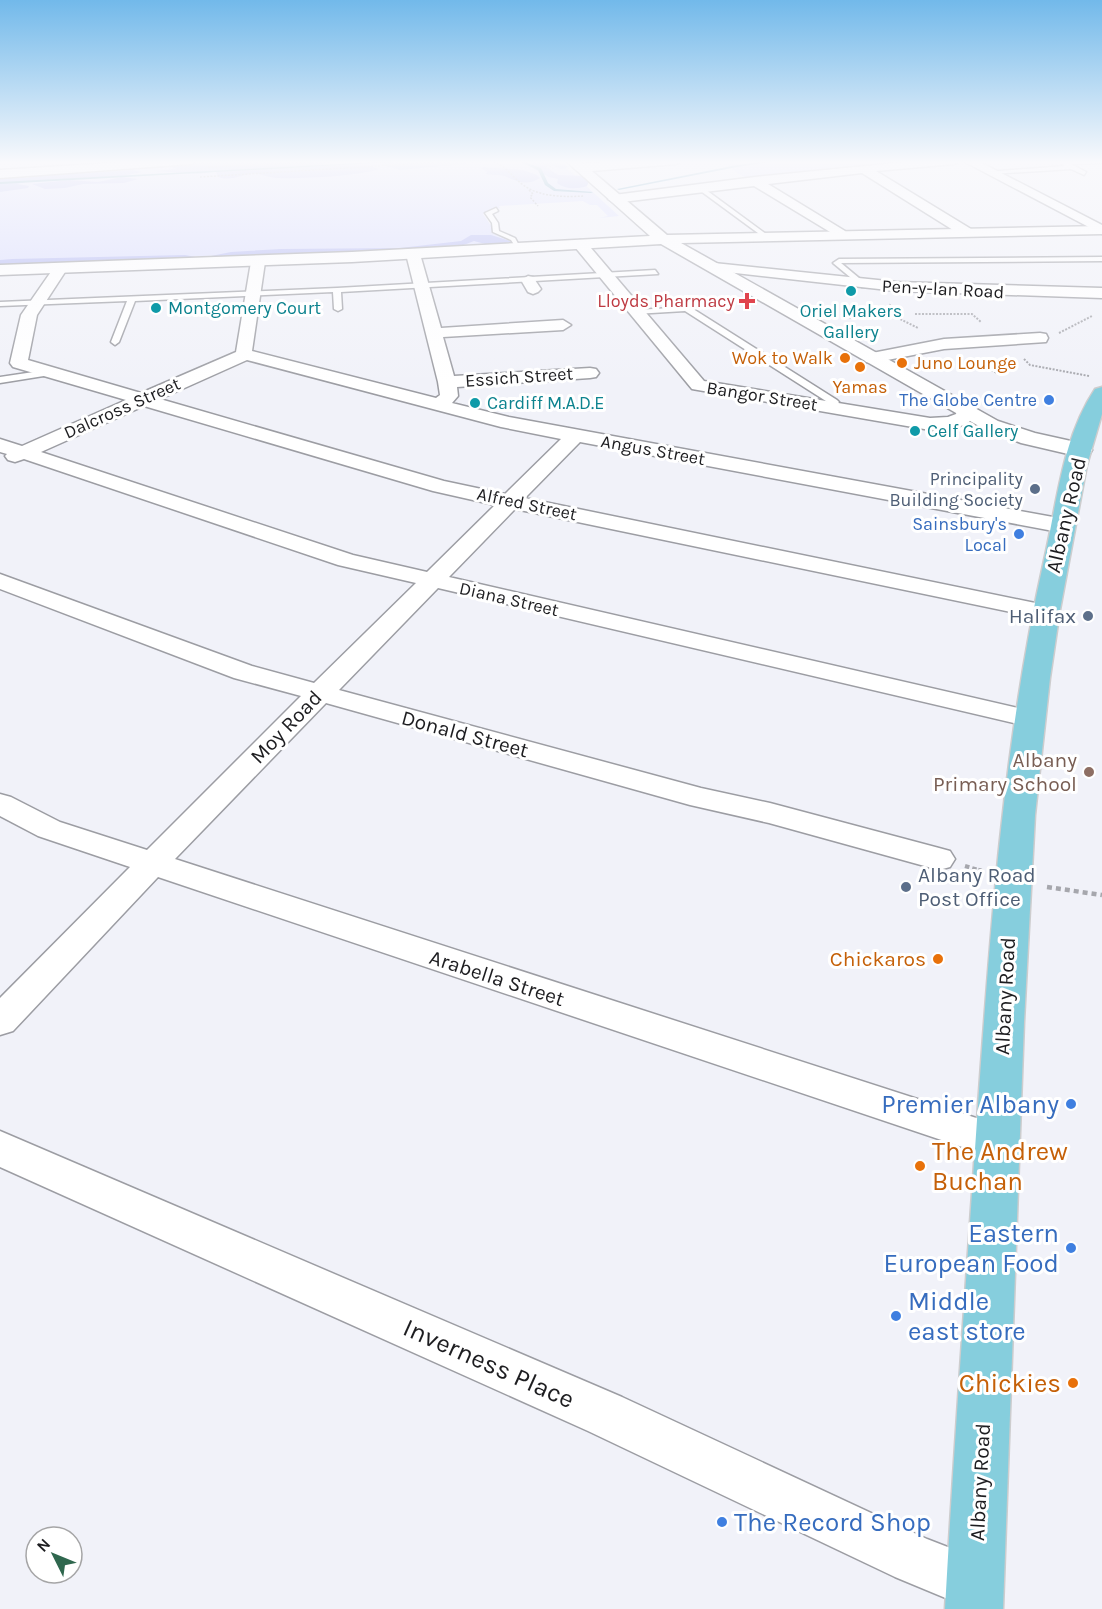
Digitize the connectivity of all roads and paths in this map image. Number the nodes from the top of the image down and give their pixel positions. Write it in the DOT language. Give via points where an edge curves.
graph roads {
  1 [pos="506,236"];
  2 [pos="659,236"];
  3 [pos="742,236"];
  4 [pos="664,240"];
  5 [pos="580,244"];
  6 [pos="519,248"];
  7 [pos="413,254"];
  8 [pos="1102,259"];
  9 [pos="258,262"];
  10 [pos="714,267"];
  11 [pos="60,269"];
  12 [pos="0,270"];
  13 [pos="655,272"];
  14 [pos="604,275"];
  15 [pos="862,285"];
  16 [pos="422,286"];
  17 [pos="337,290"];
  18 [pos="1102,292"];
  19 [pos="251,294"];
  20 [pos="132,299"];
  21 [pos="37,303"];
  22 [pos="0,304"];
  23 [pos="338,309"];
  24 [pos="888,310"];
  25 [pos="635,312"];
  26 [pos="915,314"];
  27 [pos="1092,316"];
  28 [pos="849,318"];
  29 [pos="564,326"];
  30 [pos="986,326"];
  31 [pos="435,333"];
  32 [pos="1046,338"];
  33 [pos="115,342"];
  34 [pos="1017,353"];
  35 [pos="245,354"];
  36 [pos="872,358"];
  37 [pos="47,373"];
  38 [pos="590,373"];
  39 [pos="1084,375"];
  40 [pos="0,380"];
  41 [pos="447,382"];
  42 [pos="1102,393"];
  43 [pos="142,400"];
  44 [pos="439,405"];
  45 [pos="831,407"];
  46 [pos="964,411"];
  47 [pos="574,436"];
  48 [pos="0,445"];
  49 [pos="1081,450"];
  50 [pos="23,453"];
  51 [pos="0,463"];
  52 [pos="510,501"];
  53 [pos="1064,526"];
  54 [pos="431,580"];
  55 [pos="0,581"];
  56 [pos="1045,612"];
  57 [pos="320,693"];
  58 [pos="1028,718"];
  59 [pos="0,804"];
  60 [pos="939,859"];
  61 [pos="154,863"];
  62 [pos="1048,887"];
  63 [pos="1102,895"];
  64 [pos="0,1022"];
  65 [pos="998,1142"];
  66 [pos="0,1148"];
  67 [pos="975,1597"];
  1 -- 6 [label="lane"];
  2 -- 4 [label="street"];
  3 -- 4 [label="street"];
  4 -- 5 [label="street"];
  4 -- 10 [label="street"];
  5 -- 6 [label="street"];
  5 -- 14 [label="street, Bangor Street"];
  6 -- 7 [label="street"];
  7 -- 9 [label="street"];
  7 -- 16 [label="street"];
  8 -- 15 [label="lane" via="837,263"];
  9 -- 11 [label="street"];
  9 -- 19 [label="street"];
  10 -- 15 [label="street, Pen-y-lan Road"];
  10 -- 36 [label="street"];
  11 -- 12 [label="street"];
  11 -- 21 [label="street"];
  13 -- 14 [label="lane"];
  14 -- 16 [label="lane" via="530,284"];
  14 -- 25 [label="street, Bangor Street"];
  15 -- 18 [label="street, Pen-y-lan Road" via="965,292"];
  16 -- 17 [label="lane"];
  16 -- 31 [label="street"];
  17 -- 19 [label="lane"];
  17 -- 23 [label="lane"];
  19 -- 20 [label="lane"];
  19 -- 35 [label="street"];
  20 -- 21 [label="lane"];
  20 -- 33 [label="lane"];
  21 -- 22 [label="lane"];
  21 -- 37 [label="street, Alfred Street" via="17,331 19,363"];
  24 -- 28 [label="path"];
  25 -- 45 [label="street, Bangor Street" via="698,385"];
  25 -- 45 [label="lane" via="687,309 834,402"];
  26 -- 30 [label="path" via="972,314"];
  27 -- 32 [label="path"];
  29 -- 31 [label="street"];
  31 -- 41 [label="street"];
  32 -- 36 [label="street" via="944,344"];
  34 -- 39 [label="path" via="1030,364"];
  35 -- 43 [label="street, Dalcross Street"];
  35 -- 44 [label="street, Angus Street"];
  36 -- 46 [label="street"];
  37 -- 40 [label="lane"];
  37 -- 43 [label="street, Alfred Street"];
  38 -- 41 [label="street, Essich Street"];
  41 -- 44 [label="street" via="449,396"];
  42 -- 49 [label="main road, Albany Road"];
  43 -- 50 [label="street, Dalcross Street"];
  43 -- 52 [label="street, Alfred Street" via="428,484"];
  44 -- 47 [label="street, Angus Street"];
  45 -- 46 [label="street, Bangor Street" via="930,424 961,420 966,416"];
  46 -- 49 [label="street" via="1029,438"];
  47 -- 52 [label="street, Moy Road"];
  47 -- 53 [label="street, Angus Street"];
  48 -- 50 [label="street, Diana Street"];
  49 -- 53 [label="main road, Albany Road"];
  50 -- 51 [label="street, Dalcross Street"];
  50 -- 54 [label="street, Diana Street" via="336,557"];
  52 -- 54 [label="street, Moy Road"];
  52 -- 56 [label="street, Alfred Street"];
  53 -- 56 [label="main road, Albany Road"];
  54 -- 57 [label="street, Moy Road"];
  54 -- 58 [label="street, Diana Street"];
  55 -- 57 [label="street, Donald Street" via="215,663"];
  56 -- 58 [label="main road, Albany Road"];
  57 -- 60 [label="street, Donald Street"];
  57 -- 61 [label="street, Moy Road"];
  58 -- 65 [label="main road, Albany Road" via="1013,861"];
  59 -- 61 [label="street, Arabella Street" via="50,829"];
  61 -- 64 [label="street, Moy Road"];
  61 -- 65 [label="street, Arabella Street"];
  62 -- 63 [label="path"];
  65 -- 67 [label="main road, Albany Road"];
  66 -- 67 [label="street, Inverness Place" via="605,1414 914,1559"];
}
